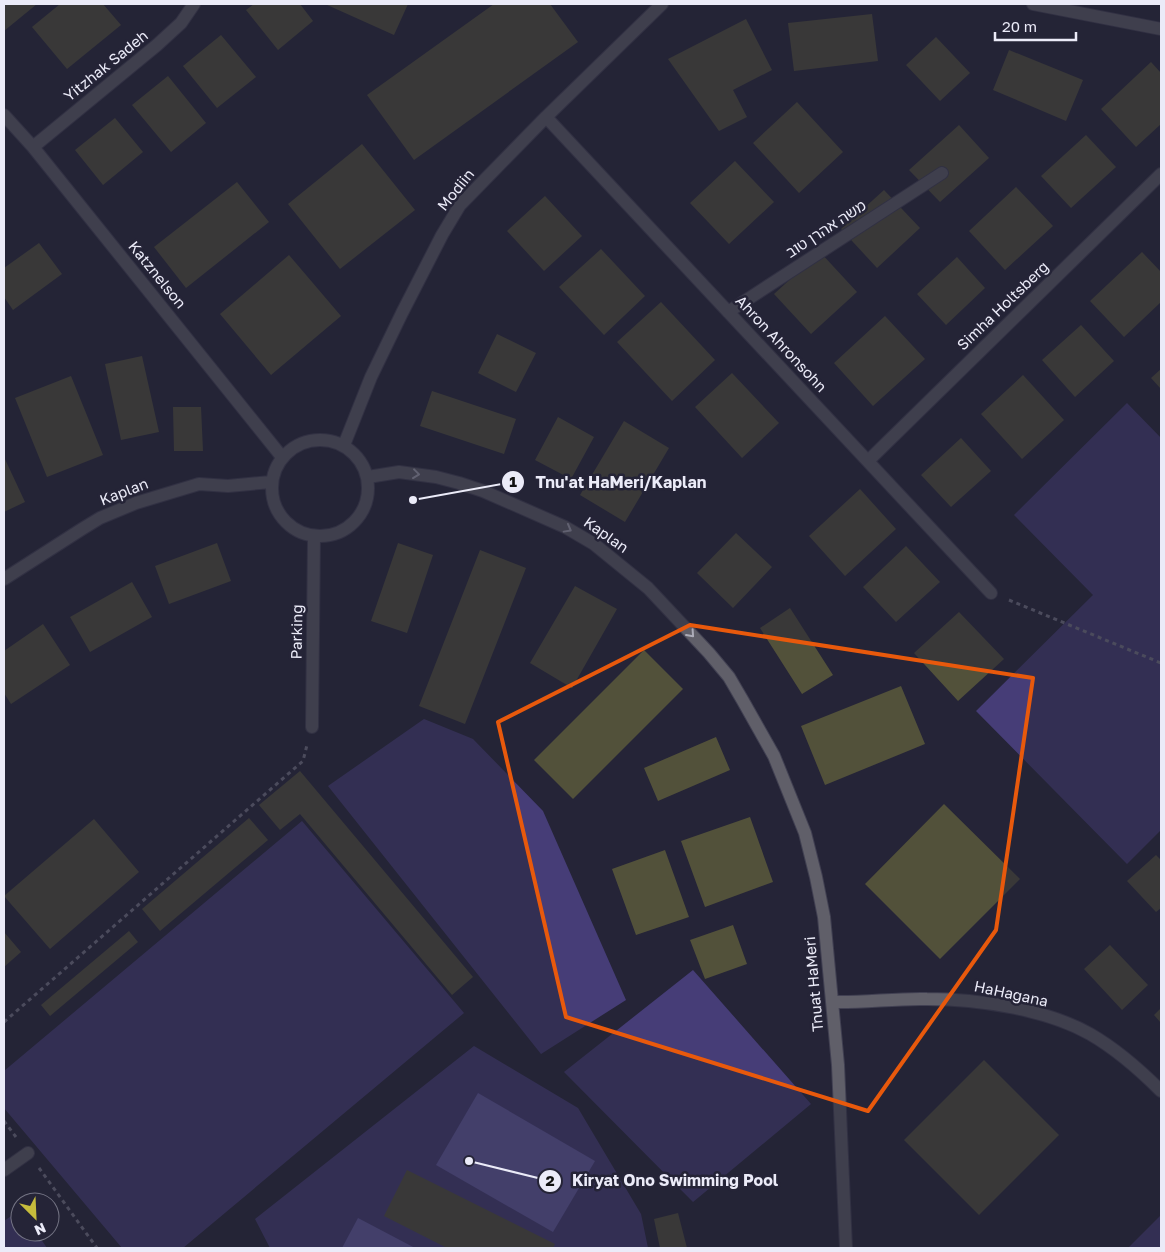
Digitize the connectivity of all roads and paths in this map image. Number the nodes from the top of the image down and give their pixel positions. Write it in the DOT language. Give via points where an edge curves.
graph roads {
  1 [pos="194,4"];
  2 [pos="662,4"];
  3 [pos="1033,4"];
  4 [pos="1161,29"];
  5 [pos="4,115"];
  6 [pos="546,118"];
  7 [pos="32,147"];
  8 [pos="942,174"];
  9 [pos="1161,174"];
  10 [pos="728,312"];
  11 [pos="344,446"];
  12 [pos="282,457"];
  13 [pos="868,461"];
  14 [pos="368,477"];
  15 [pos="272,482"];
  16 [pos="314,537"];
  17 [pos="4,580"];
  18 [pos="991,593"];
  19 [pos="1161,663"];
  20 [pos="312,727"];
  21 [pos="759,728"];
  22 [pos="832,1002"];
  23 [pos="4,1022"];
  24 [pos="1161,1091"];
  25 [pos="28,1153"];
  26 [pos="4,1170"];
  27 [pos="97,1248"];
  28 [pos="846,1248"];
  1 -- 7 [label="street, Yitzhak Sadeh" via="181,23 157,45"];
  2 -- 6 [label="street, Modiin"];
  3 -- 4 [label="street"];
  5 -- 7 [label="street, Katznelson"];
  6 -- 10 [label="street, Ahron Ahronsohn"];
  6 -- 11 [label="street, Modiin" via="460,206 442,235 372,376"];
  7 -- 12 [label="street, Katznelson"];
  8 -- 10 [label="street, משה אהרן טוב"];
  9 -- 13 [label="street, Simha Holtsberg"];
  10 -- 13 [label="street, Ahron Ahronsohn"];
  11 -- 12 [label="street" via="324,440 304,442"];
  11 -- 14 [label="street" via="359,459"];
  12 -- 15 [label="street"];
  13 -- 18 [label="street, Ahron Ahronsohn"];
  14 -- 16 [label="street" via="365,507 356,520 330,536"];
  14 -- 21 [label="street, Kaplan, one-way" via="399,472 459,482 536,513 594,544 648,588 709,653 729,677"];
  15 -- 16 [label="street" via="275,507 282,518 296,530"];
  15 -- 17 [label="street, Kaplan" via="228,486 199,484 136,503 100,518"];
  16 -- 20 [label="street, Parking"];
  18 -- 19 [label="path"];
  20 -- 23 [label="path" via="302,761"];
  21 -- 22 [label="street, Tnuat HaMeri" via="774,756 805,833 824,917"];
  22 -- 24 [label="street, HaHagana" via="935,999 1019,1009 1067,1023 1089,1034 1125,1059"];
  22 -- 28 [label="street, Tnuat HaMeri"];
  25 -- 26 [label="street"];
  25 -- 27 [label="path"];
}
